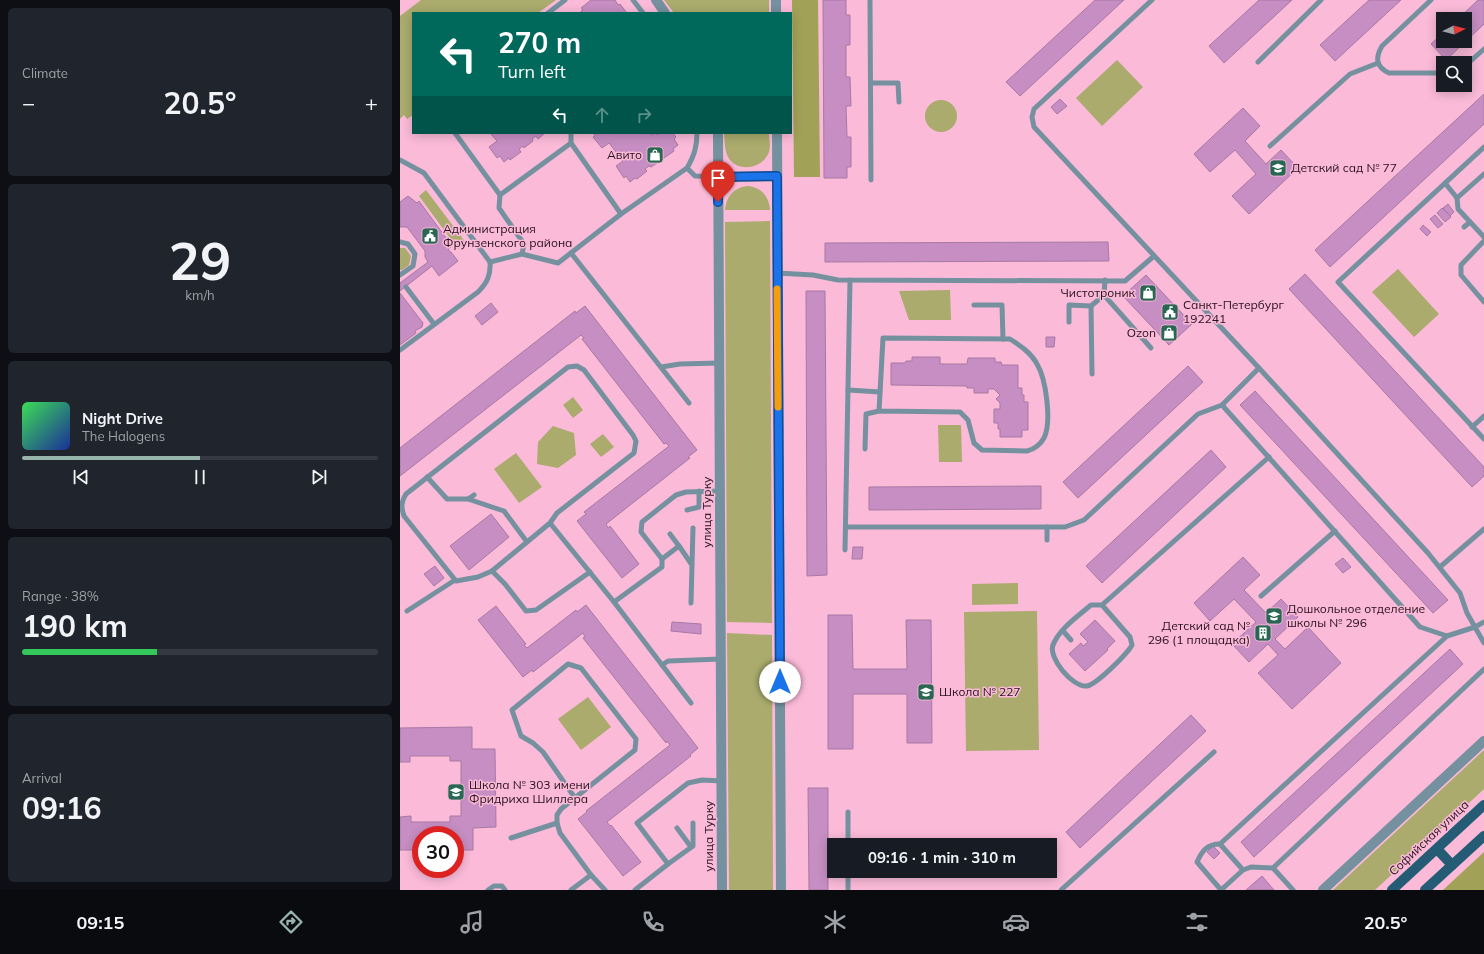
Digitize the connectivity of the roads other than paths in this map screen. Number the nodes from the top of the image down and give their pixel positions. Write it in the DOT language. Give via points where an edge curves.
graph roads {
  1 [pos="565,0"];
  2 [pos="633,0"];
  3 [pos="656,0"];
  4 [pos="776,0"];
  5 [pos="870,0"];
  6 [pos="1152,0"];
  7 [pos="1321,0"];
  8 [pos="1431,0"];
  9 [pos="549,12"];
  10 [pos="642,12"];
  11 [pos="665,12"];
  12 [pos="776,12"];
  13 [pos="1484,49"];
  14 [pos="1472,60"];
  15 [pos="1258,62"];
  16 [pos="1378,63"];
  17 [pos="1436,73"];
  18 [pos="871,83"];
  19 [pos="899,102"];
  20 [pos="456,134"];
  21 [pos="571,134"];
  22 [pos="697,134"];
  23 [pos="718,134"];
  24 [pos="776,134"];
  25 [pos="571,144"];
  26 [pos="1270,146"];
  27 [pos="1484,148"];
  28 [pos="401,162"];
  29 [pos="687,168"];
  30 [pos="1484,174"];
  31 [pos="777,176"];
  32 [pos="718,177"];
  33 [pos="871,180"];
  34 [pos="1445,183"];
  35 [pos="500,194"];
  36 [pos="1457,198"];
  37 [pos="621,214"];
  38 [pos="1470,222"];
  39 [pos="1464,227"];
  40 [pos="1484,237"];
  41 [pos="400,242"];
  42 [pos="1484,242"];
  43 [pos="571,253"];
  44 [pos="522,254"];
  45 [pos="1154,256"];
  46 [pos="490,262"];
  47 [pos="777,274"];
  48 [pos="401,278"];
  49 [pos="850,280"];
  50 [pos="1105,280"];
  51 [pos="406,286"];
  52 [pos="1104,295"];
  53 [pos="1484,302"];
  54 [pos="974,305"];
  55 [pos="1091,306"];
  56 [pos="1069,322"];
  57 [pos="434,324"];
  58 [pos="1003,339"];
  59 [pos="1151,348"];
  60 [pos="400,350"];
  61 [pos="720,363"];
  62 [pos="661,367"];
  63 [pos="1259,368"];
  64 [pos="1092,374"];
  65 [pos="848,390"];
  66 [pos="880,392"];
  67 [pos="689,403"];
  68 [pos="1222,405"];
  69 [pos="879,411"];
  70 [pos="1484,416"];
  71 [pos="1472,427"];
  72 [pos="1484,439"];
  73 [pos="865,449"];
  74 [pos="1268,457"];
  75 [pos="427,477"];
  76 [pos="699,491"];
  77 [pos="720,491"];
  78 [pos="474,495"];
  79 [pos="468,499"];
  80 [pos="687,510"];
  81 [pos="550,523"];
  82 [pos="846,527"];
  83 [pos="1047,527"];
  84 [pos="693,528"];
  85 [pos="1484,529"];
  86 [pos="1335,531"];
  87 [pos="670,534"];
  88 [pos="1047,540"];
  89 [pos="527,542"];
  90 [pos="679,546"];
  91 [pos="845,550"];
  92 [pos="662,559"];
  93 [pos="692,565"];
  94 [pos="1440,567"];
  95 [pos="492,571"];
  96 [pos="590,572"];
  97 [pos="455,580"];
  98 [pos="1261,596"];
  99 [pos="614,602"];
  100 [pos="691,603"];
  101 [pos="1102,605"];
  102 [pos="407,611"];
  103 [pos="1484,622"];
  104 [pos="1475,627"];
  105 [pos="1063,631"];
  106 [pos="1447,636"];
  107 [pos="1071,640"];
  108 [pos="1484,643"];
  109 [pos="721,659"];
  110 [pos="662,665"];
  111 [pos="1484,668"];
  112 [pos="691,703"];
  113 [pos="1484,741"];
  114 [pos="1214,752"];
  115 [pos="722,781"];
  116 [pos="575,798"];
  117 [pos="1484,805"];
  118 [pos="848,812"];
  119 [pos="557,822"];
  120 [pos="693,823"];
  121 [pos="677,828"];
  122 [pos="1484,836"];
  123 [pos="512,838"];
  124 [pos="848,838"];
  125 [pos="1220,844"];
  126 [pos="691,847"];
  127 [pos="1437,849"];
  128 [pos="668,864"];
  129 [pos="1452,865"];
  130 [pos="1273,868"];
  131 [pos="1243,870"];
  132 [pos="591,875"];
  133 [pos="848,878"];
  134 [pos="488,890"];
  135 [pos="505,890"];
  136 [pos="571,890"];
  137 [pos="605,890"];
  138 [pos="634,890"];
  139 [pos="722,890"];
  140 [pos="781,890"];
  141 [pos="848,890"];
  142 [pos="1061,890"];
  143 [pos="1221,890"];
  144 [pos="1293,890"];
  145 [pos="1323,890"];
  146 [pos="1392,890"];
  147 [pos="1425,890"];
  1 -- 9 [label="lane"];
  2 -- 10 [label="lane"];
  3 -- 11 [label="street"];
  4 -- 12 [label="street"];
  5 -- 18 [label="lane"];
  6 -- 45 [label="lane" via="1034,109 1032,118 1034,127"];
  7 -- 15 [label="lane"];
  8 -- 16 [label="lane" via="1382,46 1377,54"];
  13 -- 14 [label="lane"];
  16 -- 17 [label="lane" via="1382,70 1389,74"];
  16 -- 26 [label="lane" via="1350,74"];
  18 -- 19 [label="lane" via="898,83"];
  18 -- 33 [label="lane"];
  20 -- 35 [label="lane"];
  21 -- 25 [label="lane"];
  22 -- 29 [label="lane" via="694,156"];
  23 -- 32 [label="street, улица Турку"];
  24 -- 31 [label="street"];
  25 -- 35 [label="lane"];
  25 -- 37 [label="lane"];
  27 -- 34 [label="lane"];
  28 -- 46 [label="lane" via="424,173"];
  29 -- 32 [label="lane" via="695,176"];
  29 -- 37 [label="lane"];
  30 -- 36 [label="lane"];
  31 -- 32 [label="street"];
  31 -- 47 [label="street"];
  32 -- 61 [label="street, улица Турку"];
  34 -- 36 [label="lane"];
  34 -- 71 [label="lane" via="1338,282"];
  35 -- 44 [label="lane" via="499,208 524,244"];
  36 -- 38 [label="lane" via="1458,209"];
  37 -- 43 [label="lane"];
  38 -- 39 [label="lane"];
  38 -- 40 [label="lane"];
  41 -- 48 [label="lane" via="408,244 415,254 413,266"];
  42 -- 53 [label="lane" via="1461,265 1460,270 1461,275"];
  43 -- 44 [label="lane" via="558,263"];
  43 -- 62 [label="lane"];
  44 -- 46 [label="lane"];
  45 -- 50 [label="lane" via="1125,280"];
  45 -- 63 [label="lane"];
  46 -- 57 [label="lane" via="490,273 485,285"];
  47 -- 49 [label="lane"];
  47 -- 140 [label="street"];
  49 -- 50 [label="lane"];
  49 -- 65 [label="lane"];
  50 -- 52 [label="lane"];
  51 -- 57 [label="lane"];
  52 -- 55 [label="lane"];
  52 -- 59 [label="lane"];
  54 -- 58 [label="lane" via="1002,305"];
  55 -- 56 [label="lane" via="1069,305"];
  55 -- 64 [label="lane"];
  57 -- 60 [label="lane"];
  58 -- 66 [label="lane" via="882,338"];
  58 -- 69 [label="lane" via="1010,339 1023,347 1037,364 1042,376 1047,400 1046,428 1045,436 1034,449 982,450 974,443 968,420 960,412"];
  61 -- 62 [label="lane"];
  61 -- 77 [label="street, улица Турку"];
  62 -- 67 [label="lane"];
  63 -- 68 [label="lane"];
  63 -- 94 [label="lane"];
  65 -- 66 [label="lane"];
  65 -- 82 [label="lane"];
  66 -- 69 [label="lane"];
  68 -- 74 [label="lane"];
  68 -- 83 [label="lane" via="1198,414 1084,520 1065,526"];
  69 -- 73 [label="lane" via="866,414"];
  70 -- 71 [label="lane"];
  71 -- 72 [label="lane"];
  74 -- 86 [label="lane"];
  74 -- 101 [label="lane"];
  75 -- 79 [label="lane" via="447,499"];
  75 -- 81 [label="lane" via="568,366 577,366 584,370 633,435 636,447 634,453 557,513"];
  75 -- 97 [label="lane" via="406,494 401,508 404,516"];
  76 -- 77 [label="lane"];
  76 -- 80 [label="lane" via="699,507"];
  76 -- 92 [label="lane" via="676,495 642,522 641,532"];
  77 -- 109 [label="street, улица Турку"];
  78 -- 79 [label="lane"];
  79 -- 89 [label="lane" via="504,512"];
  81 -- 89 [label="lane"];
  81 -- 96 [label="lane"];
  82 -- 83 [label="lane"];
  82 -- 91 [label="lane"];
  83 -- 88 [label="lane"];
  84 -- 93 [label="lane"];
  85 -- 94 [label="lane"];
  86 -- 98 [label="lane"];
  86 -- 106 [label="lane" via="1420,627"];
  87 -- 90 [label="lane"];
  89 -- 95 [label="lane"];
  90 -- 92 [label="lane"];
  90 -- 93 [label="lane"];
  92 -- 99 [label="lane" via="662,567"];
  93 -- 100 [label="lane"];
  94 -- 104 [label="lane" via="1460,593"];
  95 -- 96 [label="lane" via="526,611 536,610"];
  95 -- 97 [label="lane" via="478,577"];
  96 -- 99 [label="lane"];
  97 -- 102 [label="lane"];
  99 -- 110 [label="lane"];
  101 -- 105 [label="lane" via="1091,605"];
  101 -- 105 [label="lane" via="1130,637 1132,645 1128,653 1094,683 1086,686 1075,684 1054,660 1051,651 1053,644"];
  103 -- 104 [label="lane"];
  104 -- 106 [label="lane"];
  104 -- 108 [label="lane"];
  105 -- 107 [label="lane"];
  106 -- 125 [label="lane"];
  109 -- 110 [label="lane" via="668,661"];
  109 -- 115 [label="street, улица Турку"];
  110 -- 112 [label="lane"];
  111 -- 130 [label="lane"];
  113 -- 145 [label="street"];
  114 -- 142 [label="lane"];
  115 -- 128 [label="lane" via="702,780 688,783 637,823"];
  115 -- 139 [label="street, улица Турку"];
  116 -- 116 [label="lane" via="635,750 636,739 581,668 568,664 512,710 522,736 543,752"];
  116 -- 119 [label="lane" via="557,814"];
  117 -- 127 [label="main road, Софийская улица"];
  118 -- 124 [label="lane"];
  119 -- 123 [label="lane"];
  119 -- 132 [label="lane" via="560,833"];
  120 -- 126 [label="lane"];
  121 -- 126 [label="lane"];
  122 -- 129 [label="main road"];
  125 -- 131 [label="lane"];
  125 -- 143 [label="lane" via="1212,844 1206,848 1201,852 1197,862"];
  126 -- 128 [label="lane"];
  127 -- 129 [label="main road"];
  127 -- 146 [label="main road, Софийская улица"];
  128 -- 138 [label="lane"];
  129 -- 147 [label="main road"];
  130 -- 131 [label="lane" via="1251,867"];
  130 -- 144 [label="lane"];
  131 -- 143 [label="lane"];
  132 -- 136 [label="lane"];
  132 -- 137 [label="lane"];
  133 -- 141 [label="lane"];
  134 -- 135 [label="lane" via="494,886 502,886"];
}
